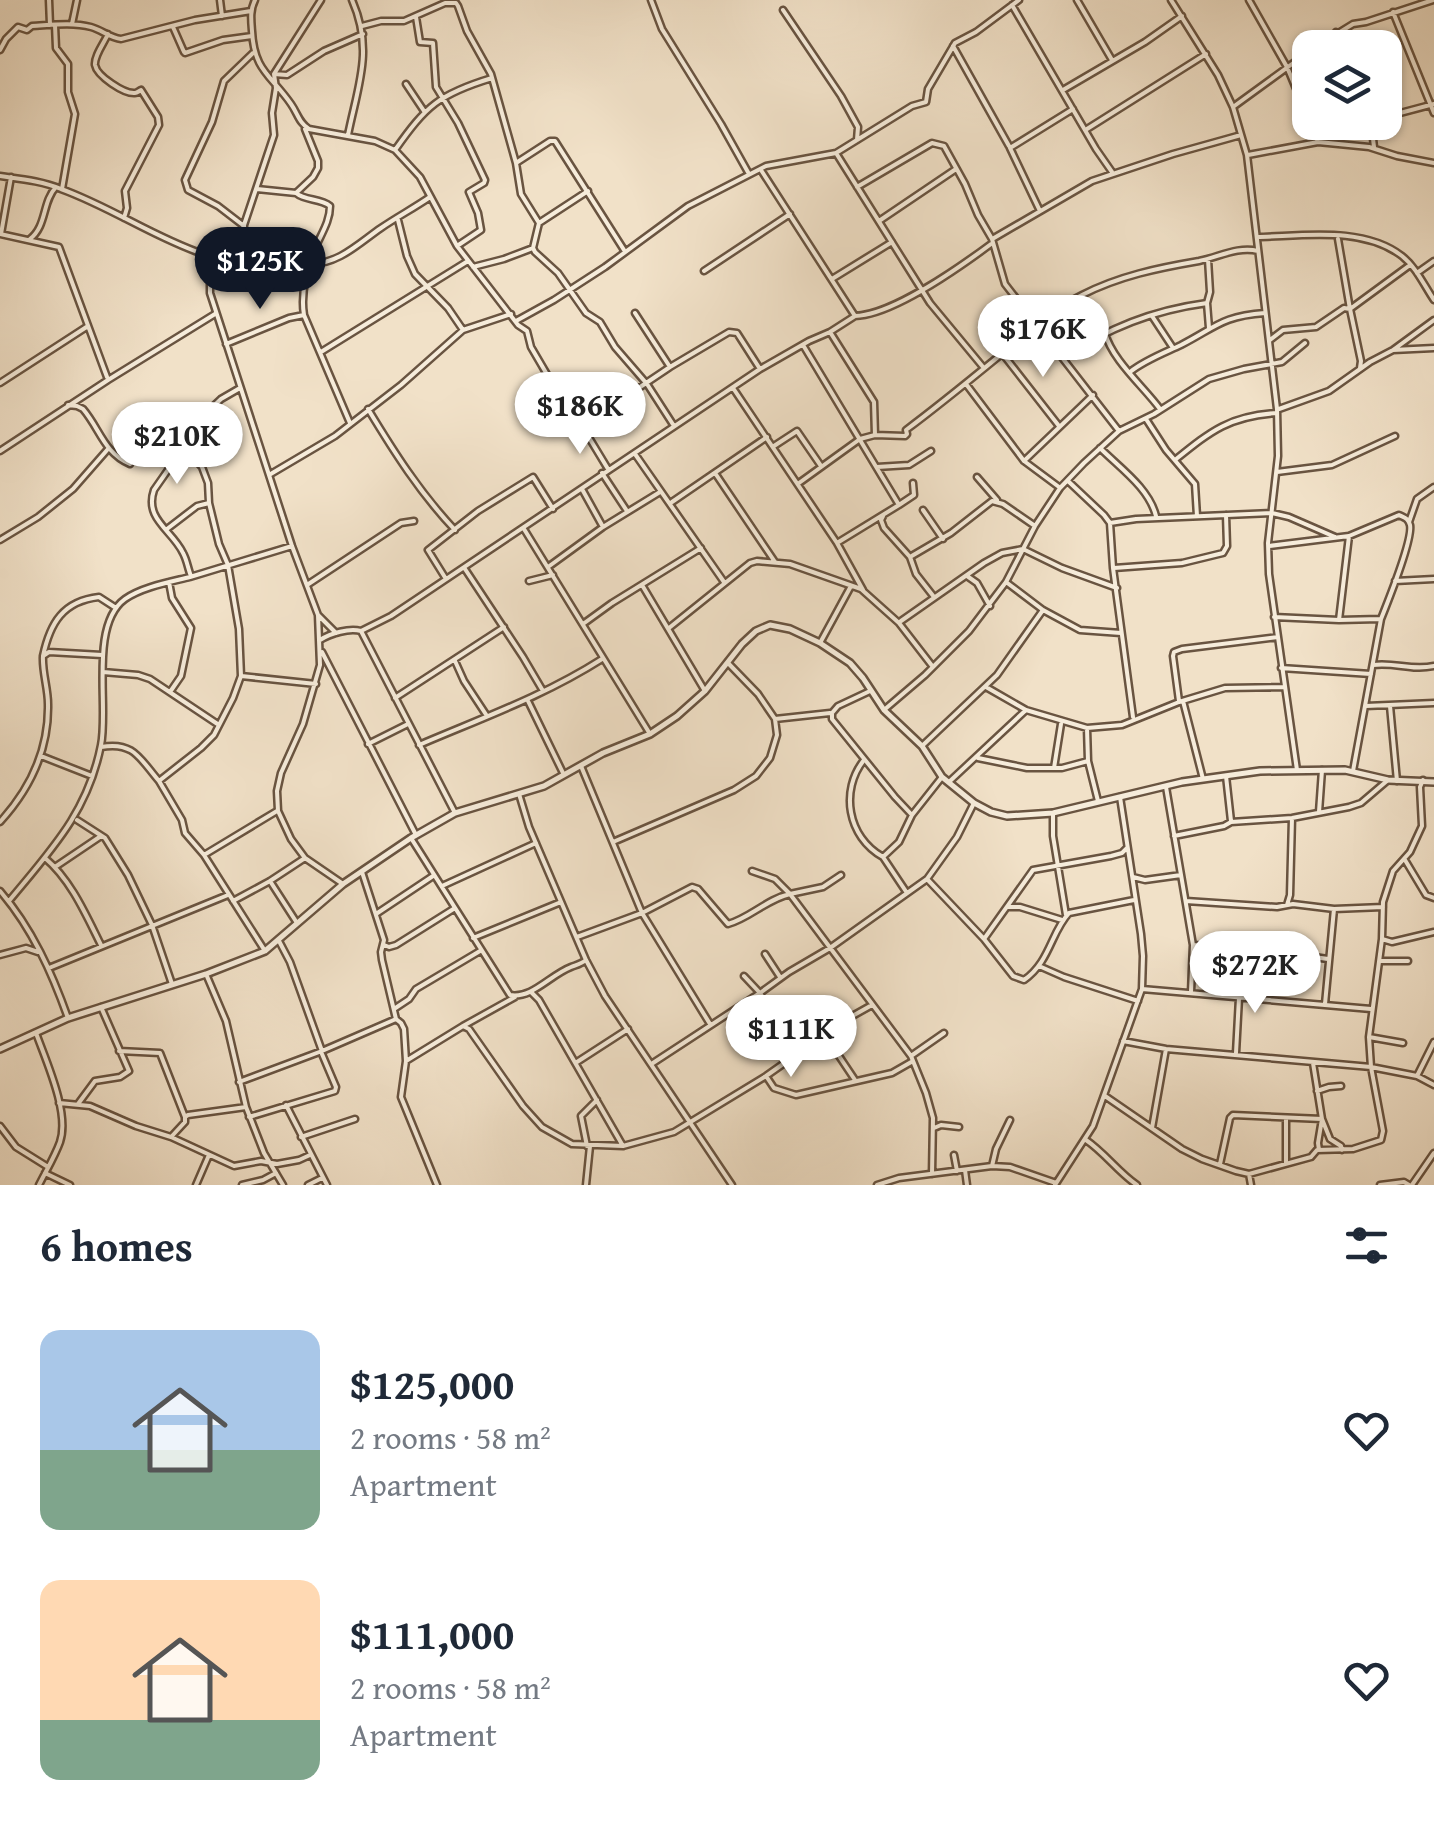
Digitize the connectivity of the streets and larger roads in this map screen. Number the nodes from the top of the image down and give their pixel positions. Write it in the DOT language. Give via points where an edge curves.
graph roads {
  1 [pos="50,0"];
  2 [pos="77,0"];
  3 [pos="220,0"];
  4 [pos="255,0"];
  5 [pos="321,0"];
  6 [pos="352,0"];
  7 [pos="651,0"];
  8 [pos="1019,0"];
  9 [pos="1077,0"];
  10 [pos="1171,0"];
  11 [pos="1250,0"];
  12 [pos="1433,0"];
  13 [pos="1012,4"];
  14 [pos="783,10"];
  15 [pos="251,11"];
  16 [pos="1393,12"];
  17 [pos="222,16"];
  18 [pos="416,16"];
  19 [pos="1182,16"];
  20 [pos="52,25"];
  21 [pos="72,25"];
  22 [pos="362,26"];
  23 [pos="173,28"];
  24 [pos="1340,30"];
  25 [pos="108,34"];
  26 [pos="363,34"];
  27 [pos="252,36"];
  28 [pos="952,46"];
  29 [pos="0,50"];
  30 [pos="253,53"];
  31 [pos="1206,54"];
  32 [pos="1112,60"];
  33 [pos="1292,63"];
  34 [pos="1287,66"];
  35 [pos="274,74"];
  36 [pos="492,78"];
  37 [pos="1292,78"];
  38 [pos="406,84"];
  39 [pos="276,88"];
  40 [pos="1062,90"];
  41 [pos="442,98"];
  42 [pos="1432,105"];
  43 [pos="1232,108"];
  44 [pos="1073,109"];
  45 [pos="424,112"];
  46 [pos="1402,113"];
  47 [pos="1434,113"];
  48 [pos="304,127"];
  49 [pos="1086,130"];
  50 [pos="348,135"];
  51 [pos="1241,135"];
  52 [pos="857,140"];
  53 [pos="1373,140"];
  54 [pos="1318,142"];
  55 [pos="1010,148"];
  56 [pos="1374,149"];
  57 [pos="396,150"];
  58 [pos="836,153"];
  59 [pos="1247,156"];
  60 [pos="516,163"];
  61 [pos="1434,163"];
  62 [pos="956,169"];
  63 [pos="761,170"];
  64 [pos="1113,173"];
  65 [pos="750,175"];
  66 [pos="0,176"];
  67 [pos="11,178"];
  68 [pos="856,186"];
  69 [pos="59,188"];
  70 [pos="257,189"];
  71 [pos="296,192"];
  72 [pos="588,192"];
  73 [pos="430,197"];
  74 [pos="1040,211"];
  75 [pos="790,214"];
  76 [pos="124,218"];
  77 [pos="398,218"];
  78 [pos="879,221"];
  79 [pos="539,224"];
  80 [pos="244,226"];
  81 [pos="0,234"];
  82 [pos="1337,236"];
  83 [pos="1257,237"];
  84 [pos="30,240"];
  85 [pos="992,241"];
  86 [pos="892,242"];
  87 [pos="457,246"];
  88 [pos="533,248"];
  89 [pos="626,250"];
  90 [pos="1258,251"];
  91 [pos="1208,259"];
  92 [pos="468,261"];
  93 [pos="1434,262"];
  94 [pos="310,264"];
  95 [pos="1410,265"];
  96 [pos="473,267"];
  97 [pos="704,270"];
  98 [pos="1416,273"];
  99 [pos="212,276"];
  100 [pos="831,280"];
  101 [pos="427,286"];
  102 [pos="570,290"];
  103 [pos="923,290"];
  104 [pos="1432,295"];
  105 [pos="1208,303"];
  106 [pos="1350,309"];
  107 [pos="1265,312"];
  108 [pos="216,313"];
  109 [pos="635,313"];
  110 [pos="511,314"];
  111 [pos="304,315"];
  112 [pos="854,316"];
  113 [pos="1152,316"];
  114 [pos="1434,320"];
  115 [pos="516,321"];
  116 [pos="1038,324"];
  117 [pos="88,326"];
  118 [pos="1209,328"];
  119 [pos="463,330"];
  120 [pos="830,332"];
  121 [pos="1105,333"];
  122 [pos="1270,340"];
  123 [pos="226,344"];
  124 [pos="1305,344"];
  125 [pos="802,345"];
  126 [pos="1173,348"];
  127 [pos="1434,348"];
  128 [pos="1394,350"];
  129 [pos="321,352"];
  130 [pos="1002,353"];
  131 [pos="1064,358"];
  132 [pos="1273,365"];
  133 [pos="670,367"];
  134 [pos="984,368"];
  135 [pos="760,369"];
  136 [pos="1360,370"];
  137 [pos="1130,372"];
  138 [pos="108,380"];
  139 [pos="0,382"];
  140 [pos="647,384"];
  141 [pos="966,384"];
  142 [pos="240,388"];
  143 [pos="733,388"];
  144 [pos="1093,395"];
  145 [pos="68,406"];
  146 [pos="368,409"];
  147 [pos="1160,410"];
  148 [pos="1277,411"];
  149 [pos="1146,419"];
  150 [pos="350,423"];
  151 [pos="582,426"];
  152 [pos="674,426"];
  153 [pos="1059,426"];
  154 [pos="1119,431"];
  155 [pos="876,435"];
  156 [pos="1395,436"];
  157 [pos="767,438"];
  158 [pos="860,439"];
  159 [pos="774,447"];
  160 [pos="108,448"];
  161 [pos="184,448"];
  162 [pos="1100,448"];
  163 [pos="0,451"];
  164 [pos="932,451"];
  165 [pos="634,453"];
  166 [pos="1176,460"];
  167 [pos="1024,462"];
  168 [pos="130,464"];
  169 [pos="821,466"];
  170 [pos="876,467"];
  171 [pos="608,470"];
  172 [pos="1277,472"];
  173 [pos="715,473"];
  174 [pos="602,474"];
  175 [pos="269,475"];
  176 [pos="977,478"];
  177 [pos="1068,481"];
  178 [pos="798,483"];
  179 [pos="913,483"];
  180 [pos="1434,487"];
  181 [pos="1060,488"];
  182 [pos="582,489"];
  183 [pos="660,492"];
  184 [pos="998,501"];
  185 [pos="209,503"];
  186 [pos="671,503"];
  187 [pos="899,505"];
  188 [pos="552,509"];
  189 [pos="923,510"];
  190 [pos="628,511"];
  191 [pos="1272,512"];
  192 [pos="1226,515"];
  193 [pos="883,516"];
  194 [pos="1197,516"];
  195 [pos="1156,518"];
  196 [pos="414,521"];
  197 [pos="1409,522"];
  198 [pos="1110,523"];
  199 [pos="603,526"];
  200 [pos="1034,526"];
  201 [pos="524,528"];
  202 [pos="166,530"];
  203 [pos="455,530"];
  204 [pos="1349,536"];
  205 [pos="1336,537"];
  206 [pos="942,539"];
  207 [pos="0,540"];
  208 [pos="837,543"];
  209 [pos="292,546"];
  210 [pos="1268,546"];
  211 [pos="701,548"];
  212 [pos="1023,549"];
  213 [pos="910,557"];
  214 [pos="775,562"];
  215 [pos="228,565"];
  216 [pos="464,568"];
  217 [pos="548,568"];
  218 [pos="1113,568"];
  219 [pos="553,574"];
  220 [pos="191,576"];
  221 [pos="966,576"];
  222 [pos="1434,579"];
  223 [pos="447,580"];
  224 [pos="1394,580"];
  225 [pos="169,582"];
  226 [pos="529,582"];
  227 [pos="724,582"];
  228 [pos="1006,582"];
  229 [pos="642,584"];
  230 [pos="852,584"];
  231 [pos="307,585"];
  232 [pos="1117,588"];
  233 [pos="863,591"];
  234 [pos="935,598"];
  235 [pos="990,606"];
  236 [pos="116,608"];
  237 [pos="1043,610"];
  238 [pos="318,615"];
  239 [pos="1274,617"];
  240 [pos="1381,619"];
  241 [pos="1339,620"];
  242 [pos="899,623"];
  243 [pos="583,624"];
  244 [pos="504,627"];
  245 [pos="669,628"];
  246 [pos="361,631"];
  247 [pos="336,633"];
  248 [pos="1121,633"];
  249 [pos="1278,636"];
  250 [pos="320,640"];
  251 [pos="820,643"];
  252 [pos="320,648"];
  253 [pos="102,655"];
  254 [pos="43,656"];
  255 [pos="602,659"];
  256 [pos="455,661"];
  257 [pos="728,663"];
  258 [pos="1372,665"];
  259 [pos="1434,666"];
  260 [pos="933,667"];
  261 [pos="1281,668"];
  262 [pos="102,672"];
  263 [pos="1371,674"];
  264 [pos="241,676"];
  265 [pos="316,684"];
  266 [pos="986,687"];
  267 [pos="1284,687"];
  268 [pos="871,690"];
  269 [pos="705,691"];
  270 [pos="543,692"];
  271 [pos="169,693"];
  272 [pos="395,698"];
  273 [pos="528,701"];
  274 [pos="1181,702"];
  275 [pos="1434,703"];
  276 [pos="1366,706"];
  277 [pos="1390,706"];
  278 [pos="884,710"];
  279 [pos="1026,710"];
  280 [pos="832,713"];
  281 [pos="487,716"];
  282 [pos="776,719"];
  283 [pos="1133,719"];
  284 [pos="1062,722"];
  285 [pos="408,724"];
  286 [pos="219,725"];
  287 [pos="1087,728"];
  288 [pos="650,734"];
  289 [pos="368,744"];
  290 [pos="419,745"];
  291 [pos="922,746"];
  292 [pos="101,747"];
  293 [pos="41,756"];
  294 [pos="978,758"];
  295 [pos="864,760"];
  296 [pos="1088,761"];
  297 [pos="581,766"];
  298 [pos="1054,768"];
  299 [pos="1297,770"];
  300 [pos="1322,770"];
  301 [pos="1354,771"];
  302 [pos="92,776"];
  303 [pos="565,776"];
  304 [pos="1226,776"];
  305 [pos="942,777"];
  306 [pos="1203,779"];
  307 [pos="1388,780"];
  308 [pos="1397,780"];
  309 [pos="1423,780"];
  310 [pos="160,782"];
  311 [pos="949,782"];
  312 [pos="1434,782"];
  313 [pos="1166,787"];
  314 [pos="519,794"];
  315 [pos="1120,797"];
  316 [pos="1098,802"];
  317 [pos="974,803"];
  318 [pos="278,811"];
  319 [pos="454,812"];
  320 [pos="1319,812"];
  321 [pos="1053,813"];
  322 [pos="912,815"];
  323 [pos="75,818"];
  324 [pos="1292,818"];
  325 [pos="0,822"];
  326 [pos="1231,822"];
  327 [pos="102,836"];
  328 [pos="413,836"];
  329 [pos="1174,836"];
  330 [pos="614,842"];
  331 [pos="536,844"];
  332 [pos="1127,848"];
  333 [pos="204,854"];
  334 [pos="882,856"];
  335 [pos="45,858"];
  336 [pos="304,858"];
  337 [pos="1405,858"];
  338 [pos="1058,865"];
  339 [pos="56,867"];
  340 [pos="752,871"];
  341 [pos="362,872"];
  342 [pos="841,875"];
  343 [pos="1181,875"];
  344 [pos="433,876"];
  345 [pos="1132,877"];
  346 [pos="927,879"];
  347 [pos="270,881"];
  348 [pos="344,884"];
  349 [pos="442,886"];
  350 [pos="0,891"];
  351 [pos="907,893"];
  352 [pos="228,894"];
  353 [pos="790,894"];
  354 [pos="1434,898"];
  355 [pos="5,900"];
  356 [pos="1134,900"];
  357 [pos="1186,900"];
  358 [pos="233,901"];
  359 [pos="561,902"];
  360 [pos="1287,905"];
  361 [pos="1383,907"];
  362 [pos="456,908"];
  363 [pos="1005,908"];
  364 [pos="1334,909"];
  365 [pos="642,913"];
  366 [pos="376,914"];
  367 [pos="1064,918"];
  368 [pos="297,923"];
  369 [pos="152,925"];
  370 [pos="1434,932"];
  371 [pos="576,937"];
  372 [pos="474,938"];
  373 [pos="984,939"];
  374 [pos="1382,939"];
  375 [pos="34,940"];
  376 [pos="280,941"];
  377 [pos="384,944"];
  378 [pos="101,945"];
  379 [pos="1192,945"];
  380 [pos="26,948"];
  381 [pos="830,948"];
  382 [pos="265,951"];
  383 [pos="480,951"];
  384 [pos="42,954"];
  385 [pos="765,954"];
  386 [pos="0,955"];
  387 [pos="1328,959"];
  388 [pos="586,960"];
  389 [pos="1379,961"];
  390 [pos="1408,961"];
  391 [pos="1039,966"];
  392 [pos="49,968"];
  393 [pos="206,974"];
  394 [pos="744,976"];
  395 [pos="780,977"];
  396 [pos="172,984"];
  397 [pos="1142,989"];
  398 [pos="530,992"];
  399 [pos="1191,992"];
  400 [pos="760,993"];
  401 [pos="514,997"];
  402 [pos="1239,998"];
  403 [pos="1138,1001"];
  404 [pos="873,1004"];
  405 [pos="1325,1004"];
  406 [pos="101,1007"];
  407 [pos="1372,1008"];
  408 [pos="394,1009"];
  409 [pos="68,1018"];
  410 [pos="396,1019"];
  411 [pos="710,1024"];
  412 [pos="463,1026"];
  413 [pos="628,1029"];
  414 [pos="36,1033"];
  415 [pos="944,1034"];
  416 [pos="825,1035"];
  417 [pos="1369,1038"];
  418 [pos="1122,1041"];
  419 [pos="1434,1042"];
  420 [pos="1403,1043"];
  421 [pos="0,1049"];
  422 [pos="1166,1049"];
  423 [pos="119,1051"];
  424 [pos="322,1051"];
  425 [pos="800,1053"];
  426 [pos="1236,1054"];
  427 [pos="912,1059"];
  428 [pos="406,1062"];
  429 [pos="576,1062"];
  430 [pos="1313,1063"];
  431 [pos="651,1064"];
  432 [pos="1371,1068"];
  433 [pos="766,1076"];
  434 [pos="1417,1076"];
  435 [pos="854,1080"];
  436 [pos="239,1082"];
  437 [pos="1434,1085"];
  438 [pos="1340,1086"];
  439 [pos="1317,1091"];
  440 [pos="1105,1096"];
  441 [pos="597,1100"];
  442 [pos="59,1103"];
  443 [pos="78,1104"];
  444 [pos="286,1105"];
  445 [pos="246,1107"];
  446 [pos="186,1117"];
  447 [pos="249,1117"];
  448 [pos="1286,1118"];
  449 [pos="355,1119"];
  450 [pos="1010,1120"];
  451 [pos="1322,1120"];
  452 [pos="689,1123"];
  453 [pos="0,1126"];
  454 [pos="960,1127"];
  455 [pos="934,1128"];
  456 [pos="1152,1128"];
  457 [pos="171,1137"];
  458 [pos="301,1137"];
  459 [pos="1086,1140"];
  460 [pos="588,1146"];
  461 [pos="623,1146"];
  462 [pos="1319,1150"];
  463 [pos="1342,1150"];
  464 [pos="1434,1152"];
  465 [pos="209,1155"];
  466 [pos="310,1155"];
  467 [pos="954,1155"];
  468 [pos="1286,1163"];
  469 [pos="270,1164"];
  470 [pos="1220,1164"];
  471 [pos="992,1166"];
  472 [pos="48,1167"];
  473 [pos="965,1170"];
  474 [pos="956,1171"];
  475 [pos="276,1173"];
  476 [pos="45,1174"];
  477 [pos="932,1174"];
  478 [pos="1249,1174"];
  479 [pos="323,1178"];
  480 [pos="899,1182"];
  481 [pos="1055,1184"];
  482 [pos="39,1185"];
  483 [pos="70,1185"];
  484 [pos="196,1185"];
  485 [pos="242,1185"];
  486 [pos="283,1185"];
  487 [pos="308,1185"];
  488 [pos="327,1185"];
  489 [pos="438,1185"];
  490 [pos="586,1185"];
  491 [pos="732,1185"];
  492 [pos="877,1185"];
  493 [pos="967,1185"];
  494 [pos="1137,1185"];
  495 [pos="1250,1185"];
  496 [pos="1380,1185"];
  497 [pos="1411,1185"];
  1 -- 20 [label="street"];
  2 -- 21 [label="street"];
  3 -- 17 [label="street"];
  4 -- 15 [label="street"];
  5 -- 35 [label="street"];
  6 -- 22 [label="street"];
  7 -- 65 [label="street"];
  8 -- 13 [label="street"];
  9 -- 32 [label="street"];
  10 -- 19 [label="street"];
  11 -- 34 [label="street"];
  12 -- 16 [label="street"];
  13 -- 28 [label="street"];
  13 -- 40 [label="street"];
  14 -- 52 [label="street" via="841,96 859,129"];
  15 -- 17 [label="street"];
  15 -- 27 [label="street"];
  16 -- 24 [label="street"];
  16 -- 42 [label="street"];
  17 -- 23 [label="street"];
  18 -- 22 [label="street"];
  18 -- 36 [label="street" via="456,3"];
  18 -- 41 [label="street" via="420,42 434,43"];
  19 -- 31 [label="street"];
  19 -- 32 [label="street"];
  20 -- 21 [label="street"];
  20 -- 29 [label="street" via="18,26"];
  20 -- 69 [label="street" via="56,48 68,64 75,114"];
  21 -- 25 [label="street"];
  22 -- 26 [label="street"];
  23 -- 25 [label="street" via="121,39"];
  23 -- 27 [label="street" via="185,53"];
  25 -- 76 [label="street" via="96,59 99,73 128,92 141,90 159,121 125,192"];
  26 -- 35 [label="street" via="287,75"];
  26 -- 50 [label="street"];
  27 -- 30 [label="street"];
  28 -- 52 [label="street" via="926,102"];
  28 -- 55 [label="street"];
  30 -- 39 [label="street"];
  30 -- 80 [label="street" via="224,80 185,180 188,190"];
  31 -- 43 [label="street"];
  31 -- 49 [label="street"];
  32 -- 40 [label="street"];
  33 -- 34 [label="street"];
  34 -- 37 [label="street"];
  34 -- 43 [label="street"];
  35 -- 39 [label="street"];
  36 -- 41 [label="street"];
  36 -- 60 [label="street"];
  38 -- 45 [label="street"];
  39 -- 48 [label="street"];
  39 -- 70 [label="street" via="274,135"];
  40 -- 44 [label="street"];
  41 -- 45 [label="street"];
  41 -- 87 [label="street" via="486,180 469,192 482,230"];
  42 -- 46 [label="street"];
  42 -- 47 [label="street"];
  43 -- 51 [label="street"];
  44 -- 49 [label="street"];
  44 -- 55 [label="street"];
  45 -- 57 [label="street"];
  48 -- 50 [label="street"];
  48 -- 71 [label="street" via="318,168"];
  49 -- 64 [label="street"];
  50 -- 57 [label="street"];
  51 -- 59 [label="street"];
  51 -- 64 [label="street"];
  52 -- 58 [label="street"];
  53 -- 56 [label="street"];
  54 -- 56 [label="street"];
  54 -- 59 [label="street"];
  55 -- 74 [label="street"];
  56 -- 61 [label="street"];
  57 -- 73 [label="street"];
  58 -- 63 [label="street"];
  58 -- 68 [label="street"];
  59 -- 83 [label="street"];
  60 -- 72 [label="street" via="554,140"];
  60 -- 79 [label="street" via="523,199"];
  62 -- 68 [label="street" via="935,142"];
  62 -- 78 [label="street"];
  62 -- 85 [label="street"];
  63 -- 65 [label="street"];
  63 -- 75 [label="street"];
  64 -- 74 [label="street"];
  65 -- 89 [label="street" via="679,211"];
  66 -- 67 [label="street"];
  67 -- 69 [label="street"];
  67 -- 81 [label="street"];
  68 -- 78 [label="street"];
  69 -- 76 [label="street"];
  69 -- 84 [label="street"];
  70 -- 71 [label="street"];
  70 -- 80 [label="street"];
  71 -- 94 [label="street" via="330,206"];
  72 -- 79 [label="street"];
  72 -- 89 [label="street"];
  73 -- 77 [label="street"];
  73 -- 87 [label="street"];
  74 -- 85 [label="street"];
  75 -- 97 [label="street"];
  75 -- 100 [label="street"];
  76 -- 99 [label="street" via="205,256 206,275"];
  77 -- 94 [label="street" via="341,256"];
  77 -- 101 [label="street" via="412,267"];
  78 -- 86 [label="street"];
  79 -- 88 [label="street"];
  80 -- 99 [label="street"];
  81 -- 84 [label="street"];
  82 -- 83 [label="street"];
  82 -- 95 [label="street" via="1382,245"];
  82 -- 106 [label="street"];
  83 -- 90 [label="street"];
  84 -- 117 [label="street" via="60,248"];
  85 -- 103 [label="street"];
  85 -- 116 [label="street" via="1005,284"];
  86 -- 100 [label="street"];
  86 -- 103 [label="street"];
  87 -- 92 [label="street"];
  88 -- 96 [label="street"];
  88 -- 102 [label="street"];
  89 -- 102 [label="street"];
  90 -- 91 [label="street"];
  90 -- 107 [label="street"];
  91 -- 105 [label="street"];
  91 -- 116 [label="street" via="1126,276"];
  92 -- 96 [label="street"];
  92 -- 101 [label="street"];
  93 -- 98 [label="street"];
  94 -- 111 [label="street"];
  95 -- 98 [label="street"];
  95 -- 106 [label="street"];
  96 -- 110 [label="street"];
  98 -- 104 [label="street"];
  99 -- 108 [label="street"];
  100 -- 112 [label="street"];
  101 -- 119 [label="street"];
  101 -- 129 [label="street"];
  102 -- 115 [label="street"];
  102 -- 140 [label="street"];
  103 -- 112 [label="street" via="871,315"];
  103 -- 134 [label="street"];
  105 -- 113 [label="street"];
  105 -- 118 [label="street"];
  106 -- 122 [label="street"];
  106 -- 136 [label="street"];
  107 -- 118 [label="street"];
  107 -- 122 [label="street"];
  108 -- 123 [label="street"];
  108 -- 138 [label="street"];
  109 -- 133 [label="street"];
  110 -- 115 [label="street"];
  110 -- 119 [label="street"];
  111 -- 123 [label="street"];
  111 -- 129 [label="street"];
  112 -- 120 [label="street"];
  113 -- 121 [label="street"];
  113 -- 126 [label="street"];
  114 -- 128 [label="street"];
  115 -- 151 [label="street"];
  116 -- 130 [label="street"];
  116 -- 131 [label="street"];
  117 -- 138 [label="street"];
  117 -- 139 [label="street"];
  118 -- 126 [label="street"];
  119 -- 146 [label="street"];
  120 -- 125 [label="street"];
  120 -- 155 [label="street" via="874,402"];
  121 -- 131 [label="street"];
  121 -- 137 [label="street"];
  122 -- 132 [label="street"];
  123 -- 142 [label="street"];
  124 -- 132 [label="street"];
  125 -- 135 [label="street"];
  125 -- 158 [label="street"];
  126 -- 137 [label="street"];
  127 -- 128 [label="street"];
  128 -- 136 [label="street"];
  129 -- 150 [label="street"];
  130 -- 134 [label="street"];
  130 -- 153 [label="street"];
  131 -- 144 [label="street"];
  132 -- 147 [label="street" via="1209,379"];
  132 -- 148 [label="street"];
  133 -- 135 [label="street" via="732,331"];
  133 -- 140 [label="street"];
  134 -- 141 [label="street"];
  135 -- 143 [label="street"];
  136 -- 148 [label="street" via="1320,396"];
  137 -- 147 [label="street"];
  138 -- 145 [label="street"];
  140 -- 151 [label="street"];
  140 -- 152 [label="street"];
  141 -- 155 [label="street" via="905,436"];
  141 -- 167 [label="street"];
  142 -- 161 [label="street" via="200,418"];
  142 -- 175 [label="street"];
  143 -- 152 [label="street"];
  143 -- 157 [label="street"];
  144 -- 153 [label="street"];
  144 -- 154 [label="street"];
  145 -- 160 [label="street" via="83,409"];
  145 -- 163 [label="street"];
  146 -- 150 [label="street"];
  146 -- 203 [label="street" via="406,472"];
  147 -- 149 [label="street"];
  148 -- 166 [label="street" via="1222,424"];
  148 -- 172 [label="street"];
  149 -- 154 [label="street"];
  149 -- 166 [label="street"];
  150 -- 175 [label="street"];
  151 -- 171 [label="street"];
  152 -- 165 [label="street"];
  153 -- 167 [label="street"];
  154 -- 162 [label="street"];
  155 -- 158 [label="street"];
  156 -- 172 [label="street" via="1332,465"];
  157 -- 159 [label="street"];
  157 -- 173 [label="street"];
  158 -- 169 [label="street"];
  158 -- 170 [label="street"];
  159 -- 169 [label="street" via="797,431"];
  159 -- 178 [label="street"];
  160 -- 168 [label="street"];
  160 -- 207 [label="street" via="74,489"];
  161 -- 185 [label="street" via="202,467"];
  161 -- 202 [label="street" via="151,498"];
  162 -- 177 [label="street"];
  162 -- 195 [label="street" via="1147,494"];
  164 -- 170 [label="street" via="909,466"];
  165 -- 171 [label="street"];
  165 -- 183 [label="street"];
  166 -- 194 [label="street" via="1195,484"];
  167 -- 181 [label="street"];
  169 -- 178 [label="street"];
  170 -- 187 [label="street"];
  171 -- 174 [label="street"];
  172 -- 191 [label="street"];
  173 -- 186 [label="street"];
  173 -- 214 [label="street"];
  174 -- 182 [label="street"];
  174 -- 190 [label="street"];
  175 -- 209 [label="street"];
  176 -- 184 [label="street"];
  177 -- 181 [label="street"];
  177 -- 198 [label="street"];
  178 -- 208 [label="street"];
  179 -- 187 [label="street" via="914,495"];
  180 -- 197 [label="street" via="1417,499"];
  181 -- 200 [label="street"];
  182 -- 188 [label="street"];
  182 -- 199 [label="street"];
  183 -- 186 [label="street"];
  183 -- 190 [label="street"];
  184 -- 200 [label="street"];
  184 -- 206 [label="street"];
  185 -- 202 [label="street"];
  185 -- 215 [label="street"];
  186 -- 211 [label="street"];
  187 -- 193 [label="street"];
  188 -- 201 [label="street"];
  188 -- 203 [label="street" via="532,477"];
  189 -- 206 [label="street"];
  190 -- 199 [label="street"];
  191 -- 192 [label="street"];
  191 -- 205 [label="street"];
  191 -- 210 [label="street"];
  192 -- 194 [label="street"];
  192 -- 218 [label="street" via="1223,552"];
  193 -- 208 [label="street"];
  193 -- 213 [label="street" via="884,528"];
  194 -- 195 [label="street"];
  195 -- 198 [label="street"];
  196 -- 231 [label="street"];
  197 -- 204 [label="street" via="1399,515"];
  197 -- 224 [label="street"];
  198 -- 218 [label="street"];
  199 -- 217 [label="street"];
  200 -- 212 [label="street"];
  201 -- 216 [label="street"];
  201 -- 217 [label="street"];
  202 -- 220 [label="street"];
  203 -- 223 [label="street" via="428,550"];
  204 -- 205 [label="street"];
  204 -- 241 [label="street"];
  205 -- 210 [label="street"];
  206 -- 213 [label="street"];
  208 -- 233 [label="street"];
  209 -- 215 [label="street"];
  209 -- 231 [label="street"];
  210 -- 239 [label="street"];
  211 -- 227 [label="street"];
  211 -- 229 [label="street"];
  212 -- 221 [label="street" via="1002,553"];
  212 -- 228 [label="street"];
  212 -- 232 [label="street"];
  213 -- 234 [label="street"];
  214 -- 227 [label="street" via="750,563"];
  214 -- 230 [label="street"];
  215 -- 220 [label="street"];
  215 -- 264 [label="street"];
  216 -- 223 [label="street"];
  216 -- 244 [label="street"];
  217 -- 219 [label="street"];
  218 -- 232 [label="street"];
  219 -- 226 [label="street"];
  219 -- 243 [label="street"];
  220 -- 225 [label="street"];
  221 -- 234 [label="street"];
  221 -- 235 [label="street"];
  222 -- 224 [label="street"];
  223 -- 246 [label="street"];
  224 -- 240 [label="street"];
  225 -- 236 [label="street" via="129,596"];
  225 -- 271 [label="street" via="191,628"];
  227 -- 245 [label="street"];
  228 -- 235 [label="street"];
  228 -- 237 [label="street"];
  229 -- 243 [label="street"];
  229 -- 245 [label="street"];
  230 -- 233 [label="street"];
  230 -- 251 [label="street"];
  231 -- 238 [label="street"];
  232 -- 248 [label="street"];
  233 -- 242 [label="street"];
  234 -- 242 [label="street"];
  235 -- 260 [label="street"];
  236 -- 253 [label="street"];
  236 -- 254 [label="street" via="99,596 70,606 48,632"];
  237 -- 248 [label="street" via="1080,630"];
  237 -- 266 [label="street"];
  238 -- 247 [label="street"];
  238 -- 250 [label="street"];
  239 -- 241 [label="street"];
  239 -- 249 [label="street"];
  240 -- 241 [label="street"];
  240 -- 258 [label="street"];
  242 -- 260 [label="street"];
  243 -- 255 [label="street"];
  244 -- 256 [label="street"];
  244 -- 270 [label="street"];
  245 -- 269 [label="street"];
  246 -- 247 [label="street"];
  246 -- 272 [label="street"];
  247 -- 250 [label="street"];
  248 -- 283 [label="street"];
  249 -- 261 [label="street"];
  249 -- 274 [label="street" via="1174,652"];
  250 -- 252 [label="street"];
  251 -- 257 [label="street" via="770,626 756,631"];
  251 -- 268 [label="street"];
  252 -- 265 [label="street"];
  252 -- 289 [label="street"];
  253 -- 254 [label="street"];
  253 -- 262 [label="street"];
  254 -- 293 [label="street" via="48,718"];
  255 -- 270 [label="street"];
  255 -- 288 [label="street"];
  256 -- 272 [label="street"];
  256 -- 281 [label="street"];
  257 -- 269 [label="street"];
  257 -- 282 [label="street"];
  258 -- 259 [label="street"];
  258 -- 263 [label="street"];
  260 -- 278 [label="street"];
  261 -- 263 [label="street"];
  261 -- 267 [label="street"];
  262 -- 271 [label="street" via="144,676"];
  262 -- 292 [label="street"];
  263 -- 276 [label="street"];
  264 -- 265 [label="street"];
  264 -- 286 [label="street"];
  265 -- 318 [label="street" via="281,773"];
  266 -- 279 [label="street"];
  266 -- 291 [label="street"];
  267 -- 274 [label="street" via="1225,688"];
  267 -- 299 [label="street"];
  268 -- 278 [label="street"];
  268 -- 280 [label="street"];
  269 -- 288 [label="street"];
  270 -- 273 [label="street"];
  271 -- 286 [label="street"];
  272 -- 285 [label="street"];
  273 -- 281 [label="street"];
  273 -- 303 [label="street"];
  274 -- 283 [label="street"];
  274 -- 306 [label="street"];
  275 -- 277 [label="street"];
  276 -- 277 [label="street"];
  276 -- 301 [label="street"];
  277 -- 308 [label="street"];
  278 -- 291 [label="street"];
  279 -- 284 [label="street"];
  279 -- 294 [label="street"];
  280 -- 282 [label="street"];
  280 -- 295 [label="street"];
  281 -- 290 [label="street"];
  282 -- 330 [label="street" via="773,748 756,776"];
  283 -- 287 [label="street"];
  284 -- 287 [label="street"];
  284 -- 298 [label="street"];
  285 -- 289 [label="street"];
  285 -- 290 [label="street"];
  286 -- 310 [label="street"];
  287 -- 296 [label="street"];
  288 -- 297 [label="street"];
  289 -- 328 [label="street"];
  290 -- 319 [label="street"];
  291 -- 305 [label="street"];
  292 -- 302 [label="street"];
  292 -- 310 [label="street" via="126,746"];
  293 -- 302 [label="street"];
  293 -- 325 [label="street"];
  294 -- 298 [label="street"];
  294 -- 311 [label="street"];
  295 -- 322 [label="street"];
  295 -- 334 [label="street" via="851,783 850,816"];
  296 -- 298 [label="street"];
  296 -- 316 [label="street"];
  297 -- 303 [label="street"];
  297 -- 330 [label="street"];
  299 -- 300 [label="street"];
  299 -- 304 [label="street"];
  300 -- 301 [label="street"];
  300 -- 320 [label="street"];
  301 -- 307 [label="street"];
  302 -- 323 [label="street"];
  303 -- 314 [label="street"];
  304 -- 306 [label="street"];
  304 -- 326 [label="street"];
  305 -- 311 [label="street"];
  305 -- 322 [label="street"];
  306 -- 313 [label="street"];
  307 -- 308 [label="street"];
  307 -- 320 [label="street" via="1361,803"];
  308 -- 309 [label="street"];
  309 -- 312 [label="street"];
  309 -- 337 [label="street" via="1422,826"];
  310 -- 333 [label="street"];
  311 -- 317 [label="street"];
  313 -- 315 [label="street"];
  313 -- 329 [label="street"];
  314 -- 319 [label="street"];
  314 -- 331 [label="street"];
  315 -- 316 [label="street"];
  315 -- 332 [label="street"];
  316 -- 321 [label="street"];
  317 -- 321 [label="street" via="1007,816"];
  317 -- 346 [label="street"];
  318 -- 333 [label="street"];
  318 -- 336 [label="street"];
  319 -- 328 [label="street"];
  320 -- 324 [label="street"];
  321 -- 338 [label="street"];
  322 -- 334 [label="street"];
  323 -- 327 [label="street"];
  323 -- 335 [label="street"];
  324 -- 326 [label="street"];
  324 -- 360 [label="street"];
  326 -- 329 [label="street"];
  327 -- 339 [label="street"];
  327 -- 369 [label="street"];
  328 -- 341 [label="street"];
  328 -- 344 [label="street"];
  329 -- 343 [label="street"];
  330 -- 365 [label="street"];
  331 -- 349 [label="street"];
  331 -- 359 [label="street"];
  332 -- 338 [label="street"];
  332 -- 345 [label="street"];
  333 -- 352 [label="street"];
  334 -- 351 [label="street"];
  335 -- 339 [label="street"];
  335 -- 355 [label="street"];
  336 -- 347 [label="street"];
  336 -- 348 [label="street"];
  337 -- 354 [label="street" via="1426,896"];
  337 -- 361 [label="street" via="1389,880"];
  338 -- 363 [label="street" via="1033,870"];
  338 -- 367 [label="street"];
  339 -- 378 [label="street"];
  340 -- 353 [label="street" via="775,878"];
  341 -- 348 [label="street"];
  341 -- 366 [label="street"];
  342 -- 353 [label="street"];
  343 -- 345 [label="street"];
  343 -- 357 [label="street"];
  344 -- 349 [label="street"];
  344 -- 366 [label="street"];
  345 -- 356 [label="street"];
  346 -- 351 [label="street"];
  346 -- 373 [label="street"];
  347 -- 358 [label="street"];
  347 -- 368 [label="street"];
  348 -- 368 [label="street"];
  349 -- 362 [label="street"];
  350 -- 355 [label="street"];
  351 -- 381 [label="street"];
  352 -- 358 [label="street"];
  352 -- 369 [label="street"];
  353 -- 365 [label="street" via="728,924 695,886"];
  353 -- 381 [label="street"];
  355 -- 375 [label="street"];
  356 -- 367 [label="street"];
  356 -- 397 [label="street"];
  357 -- 360 [label="street"];
  357 -- 379 [label="street"];
  358 -- 382 [label="street"];
  359 -- 371 [label="street"];
  359 -- 372 [label="street"];
  360 -- 364 [label="street"];
  361 -- 364 [label="street"];
  361 -- 374 [label="street"];
  362 -- 372 [label="street"];
  362 -- 377 [label="street" via="396,945"];
  363 -- 367 [label="street"];
  363 -- 373 [label="street"];
  364 -- 387 [label="street"];
  365 -- 371 [label="street"];
  365 -- 411 [label="street"];
  366 -- 377 [label="street"];
  367 -- 391 [label="street"];
  368 -- 376 [label="street"];
  369 -- 378 [label="street"];
  369 -- 396 [label="street"];
  370 -- 374 [label="street"];
  371 -- 388 [label="street"];
  372 -- 383 [label="street"];
  373 -- 391 [label="street" via="1016,978 1026,979"];
  374 -- 389 [label="street"];
  375 -- 380 [label="street"];
  375 -- 384 [label="street"];
  376 -- 382 [label="street"];
  376 -- 424 [label="street"];
  377 -- 408 [label="street"];
  378 -- 392 [label="street"];
  379 -- 387 [label="street"];
  379 -- 399 [label="street"];
  380 -- 384 [label="street"];
  380 -- 386 [label="street"];
  381 -- 395 [label="street"];
  381 -- 404 [label="street"];
  382 -- 393 [label="street"];
  383 -- 401 [label="street"];
  383 -- 408 [label="street"];
  384 -- 392 [label="street"];
  385 -- 395 [label="street"];
  387 -- 405 [label="street"];
  388 -- 398 [label="street"];
  388 -- 413 [label="street"];
  389 -- 390 [label="street"];
  389 -- 407 [label="street"];
  391 -- 403 [label="street"];
  392 -- 409 [label="street"];
  393 -- 396 [label="street"];
  393 -- 436 [label="street" via="226,1021"];
  394 -- 400 [label="street"];
  395 -- 400 [label="street"];
  396 -- 406 [label="street"];
  397 -- 399 [label="street"];
  397 -- 403 [label="street"];
  398 -- 401 [label="street"];
  398 -- 429 [label="street"];
  399 -- 402 [label="street"];
  400 -- 411 [label="street"];
  400 -- 425 [label="street"];
  401 -- 412 [label="street"];
  402 -- 405 [label="street"];
  402 -- 426 [label="street"];
  403 -- 418 [label="street"];
  404 -- 416 [label="street"];
  404 -- 427 [label="street"];
  405 -- 407 [label="street"];
  406 -- 409 [label="street"];
  406 -- 423 [label="street"];
  407 -- 417 [label="street"];
  408 -- 410 [label="street"];
  409 -- 414 [label="street"];
  410 -- 424 [label="street"];
  410 -- 428 [label="street" via="404,1029"];
  411 -- 431 [label="street"];
  412 -- 428 [label="street"];
  412 -- 460 [label="street" via="542,1128"];
  413 -- 429 [label="street"];
  413 -- 431 [label="street"];
  414 -- 421 [label="street"];
  414 -- 442 [label="street"];
  415 -- 427 [label="street"];
  416 -- 425 [label="street"];
  416 -- 435 [label="street"];
  417 -- 420 [label="street"];
  417 -- 432 [label="street"];
  418 -- 422 [label="street"];
  418 -- 440 [label="street"];
  419 -- 434 [label="street"];
  422 -- 426 [label="street"];
  422 -- 456 [label="street"];
  423 -- 443 [label="street" via="128,1074 95,1082"];
  423 -- 446 [label="street" via="160,1053"];
  424 -- 436 [label="street"];
  424 -- 444 [label="street" via="336,1090"];
  425 -- 433 [label="street"];
  426 -- 430 [label="street"];
  427 -- 435 [label="street" via="892,1074"];
  427 -- 455 [label="street"];
  428 -- 489 [label="street" via="401,1097"];
  429 -- 441 [label="street"];
  430 -- 432 [label="street"];
  430 -- 439 [label="street"];
  431 -- 452 [label="street"];
  432 -- 434 [label="street"];
  432 -- 463 [label="street" via="1383,1136"];
  433 -- 435 [label="street" via="774,1088 796,1094"];
  433 -- 452 [label="street"];
  434 -- 437 [label="street"];
  436 -- 445 [label="street"];
  438 -- 439 [label="street"];
  439 -- 451 [label="street"];
  440 -- 456 [label="street"];
  440 -- 459 [label="street"];
  441 -- 460 [label="street" via="581,1116"];
  441 -- 461 [label="street"];
  442 -- 443 [label="street"];
  442 -- 472 [label="street" via="61,1140"];
  443 -- 457 [label="street"];
  444 -- 447 [label="street"];
  444 -- 458 [label="street"];
  445 -- 446 [label="street"];
  445 -- 447 [label="street"];
  446 -- 457 [label="street"];
  447 -- 469 [label="street"];
  448 -- 451 [label="street"];
  448 -- 468 [label="street"];
  448 -- 470 [label="street" via="1233,1115"];
  449 -- 458 [label="street"];
  450 -- 471 [label="street"];
  451 -- 462 [label="street"];
  451 -- 463 [label="street"];
  452 -- 461 [label="street"];
  452 -- 491 [label="street"];
  453 -- 472 [label="street" via="22,1152"];
  454 -- 455 [label="street"];
  455 -- 477 [label="street"];
  456 -- 470 [label="street"];
  457 -- 465 [label="street"];
  458 -- 466 [label="street"];
  459 -- 481 [label="street"];
  459 -- 494 [label="street"];
  460 -- 461 [label="street"];
  460 -- 490 [label="street"];
  462 -- 463 [label="street"];
  462 -- 468 [label="street"];
  464 -- 497 [label="street"];
  465 -- 469 [label="street" via="234,1166"];
  465 -- 484 [label="street"];
  466 -- 469 [label="street"];
  466 -- 479 [label="street"];
  467 -- 474 [label="street"];
  468 -- 478 [label="street"];
  469 -- 475 [label="street"];
  470 -- 478 [label="street"];
  471 -- 473 [label="street"];
  471 -- 481 [label="street"];
  472 -- 476 [label="street"];
  473 -- 474 [label="street"];
  473 -- 493 [label="street"];
  474 -- 477 [label="street"];
  475 -- 485 [label="street"];
  475 -- 486 [label="street"];
  476 -- 482 [label="street"];
  476 -- 483 [label="street"];
  477 -- 480 [label="street"];
  478 -- 495 [label="street"];
  479 -- 487 [label="street"];
  479 -- 488 [label="street"];
  480 -- 492 [label="street"];
  496 -- 497 [label="street"];
}
